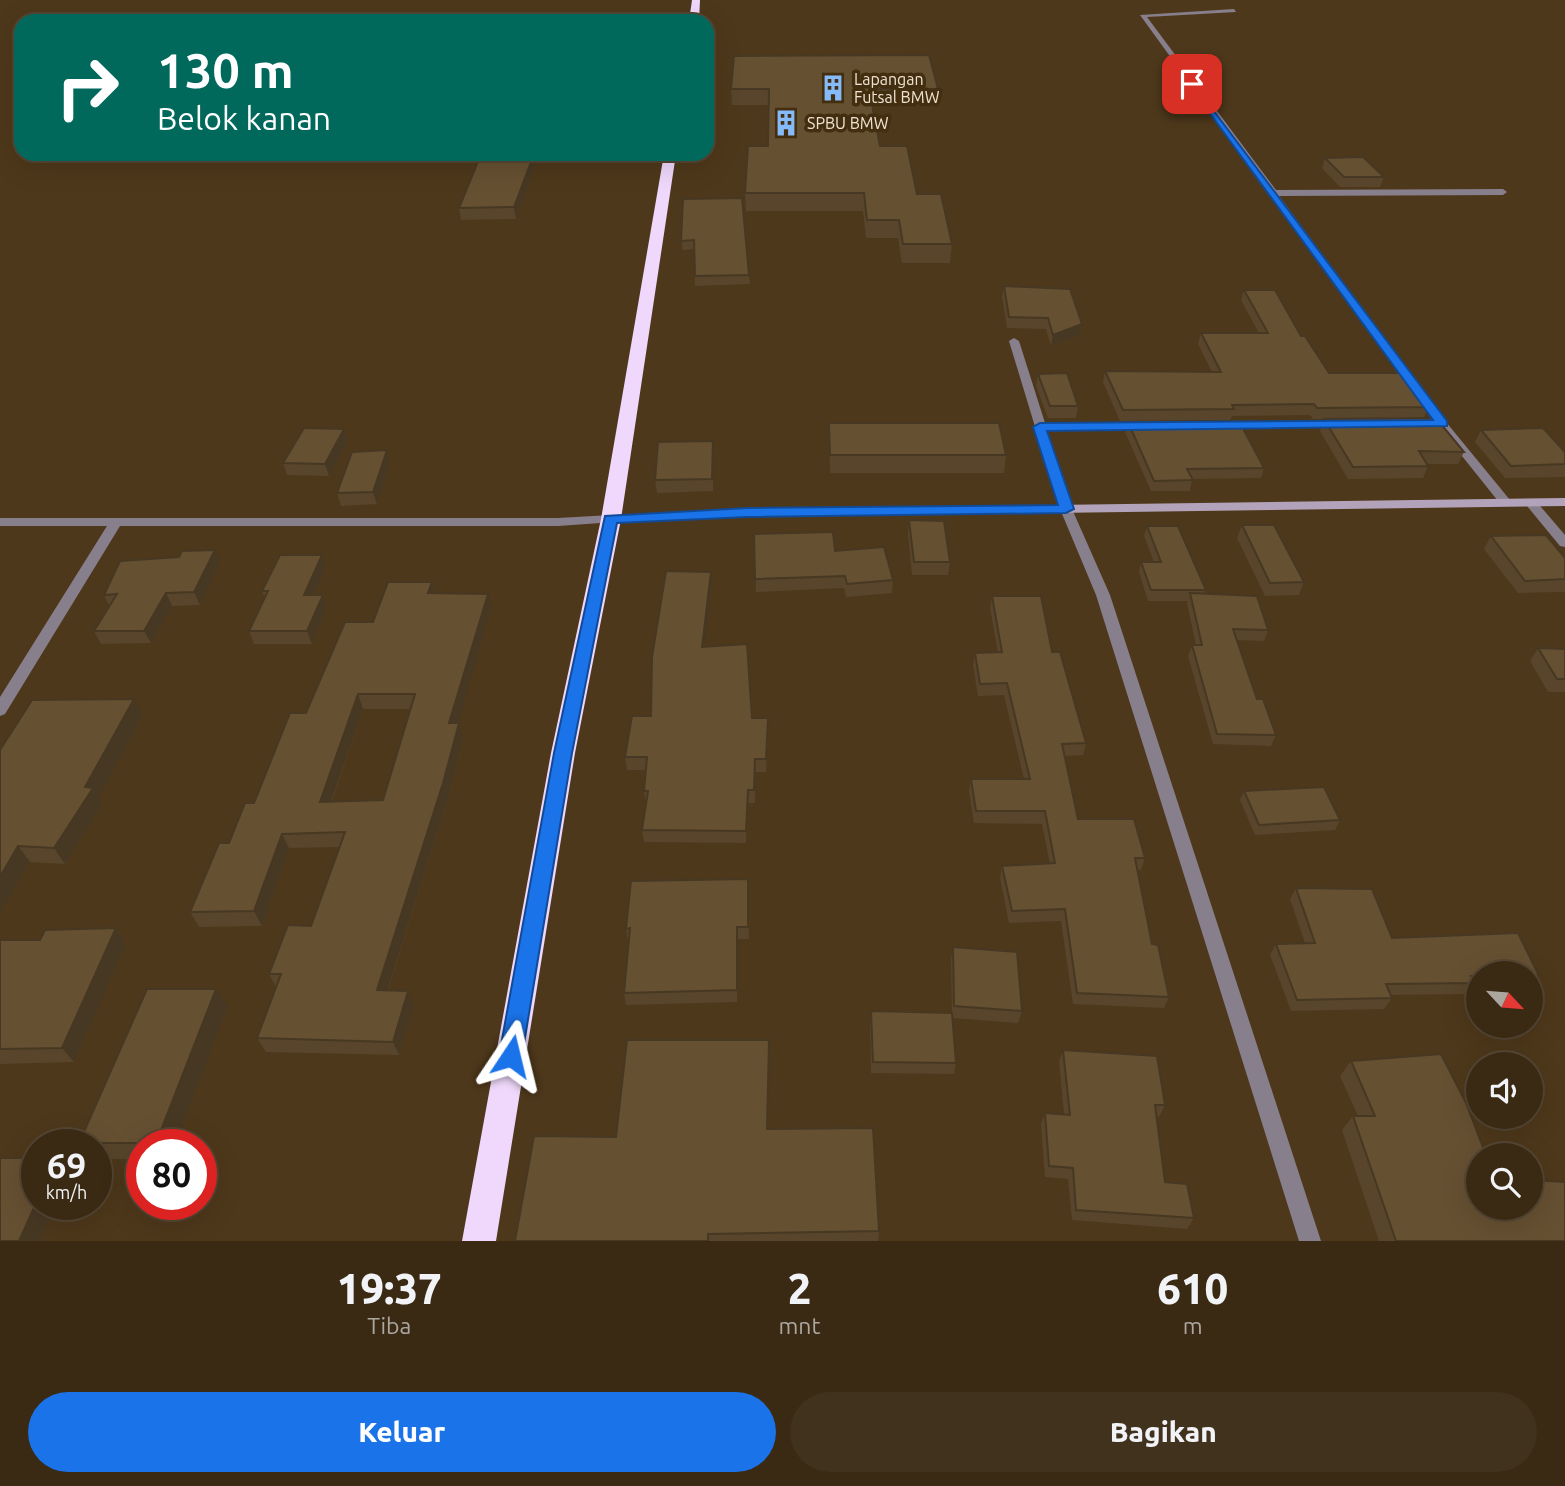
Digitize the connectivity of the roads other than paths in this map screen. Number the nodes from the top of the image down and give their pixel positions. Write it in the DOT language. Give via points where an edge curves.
graph roads {
  1 [pos="1234,11"];
  2 [pos="669,161"];
  3 [pos="1503,192"];
  4 [pos="1272,193"];
  5 [pos="1014,341"];
  6 [pos="1359,424"];
  7 [pos="1428,424"];
  8 [pos="1442,424"];
  9 [pos="1151,426"];
  10 [pos="1206,426"];
  11 [pos="1040,427"];
  12 [pos="1565,502"];
  13 [pos="1506,503"];
  14 [pos="1531,503"];
  15 [pos="1066,509"];
  16 [pos="611,519"];
  17 [pos="0,522"];
  18 [pos="115,523"];
  19 [pos="1565,543"];
  20 [pos="0,710"];
  21 [pos="479,1241"];
  22 [pos="1310,1241"];
  1 -- 4 [label="street" via="1143,15"];
  2 -- 16 [label="highway"];
  3 -- 4 [label="street"];
  4 -- 8 [label="street"];
  5 -- 11 [label="street"];
  6 -- 10 [label="street"];
  7 -- 8 [label="street"];
  8 -- 13 [label="street"];
  9 -- 11 [label="street"];
  11 -- 15 [label="street"];
  12 -- 14 [label="street"];
  13 -- 14 [label="street"];
  13 -- 15 [label="street"];
  14 -- 19 [label="street"];
  15 -- 16 [label="street"];
  15 -- 22 [label="street" via="1103,595"];
  16 -- 18 [label="street"];
  16 -- 21 [label="highway" via="563,753"];
  17 -- 18 [label="street"];
  18 -- 20 [label="street"];
}
